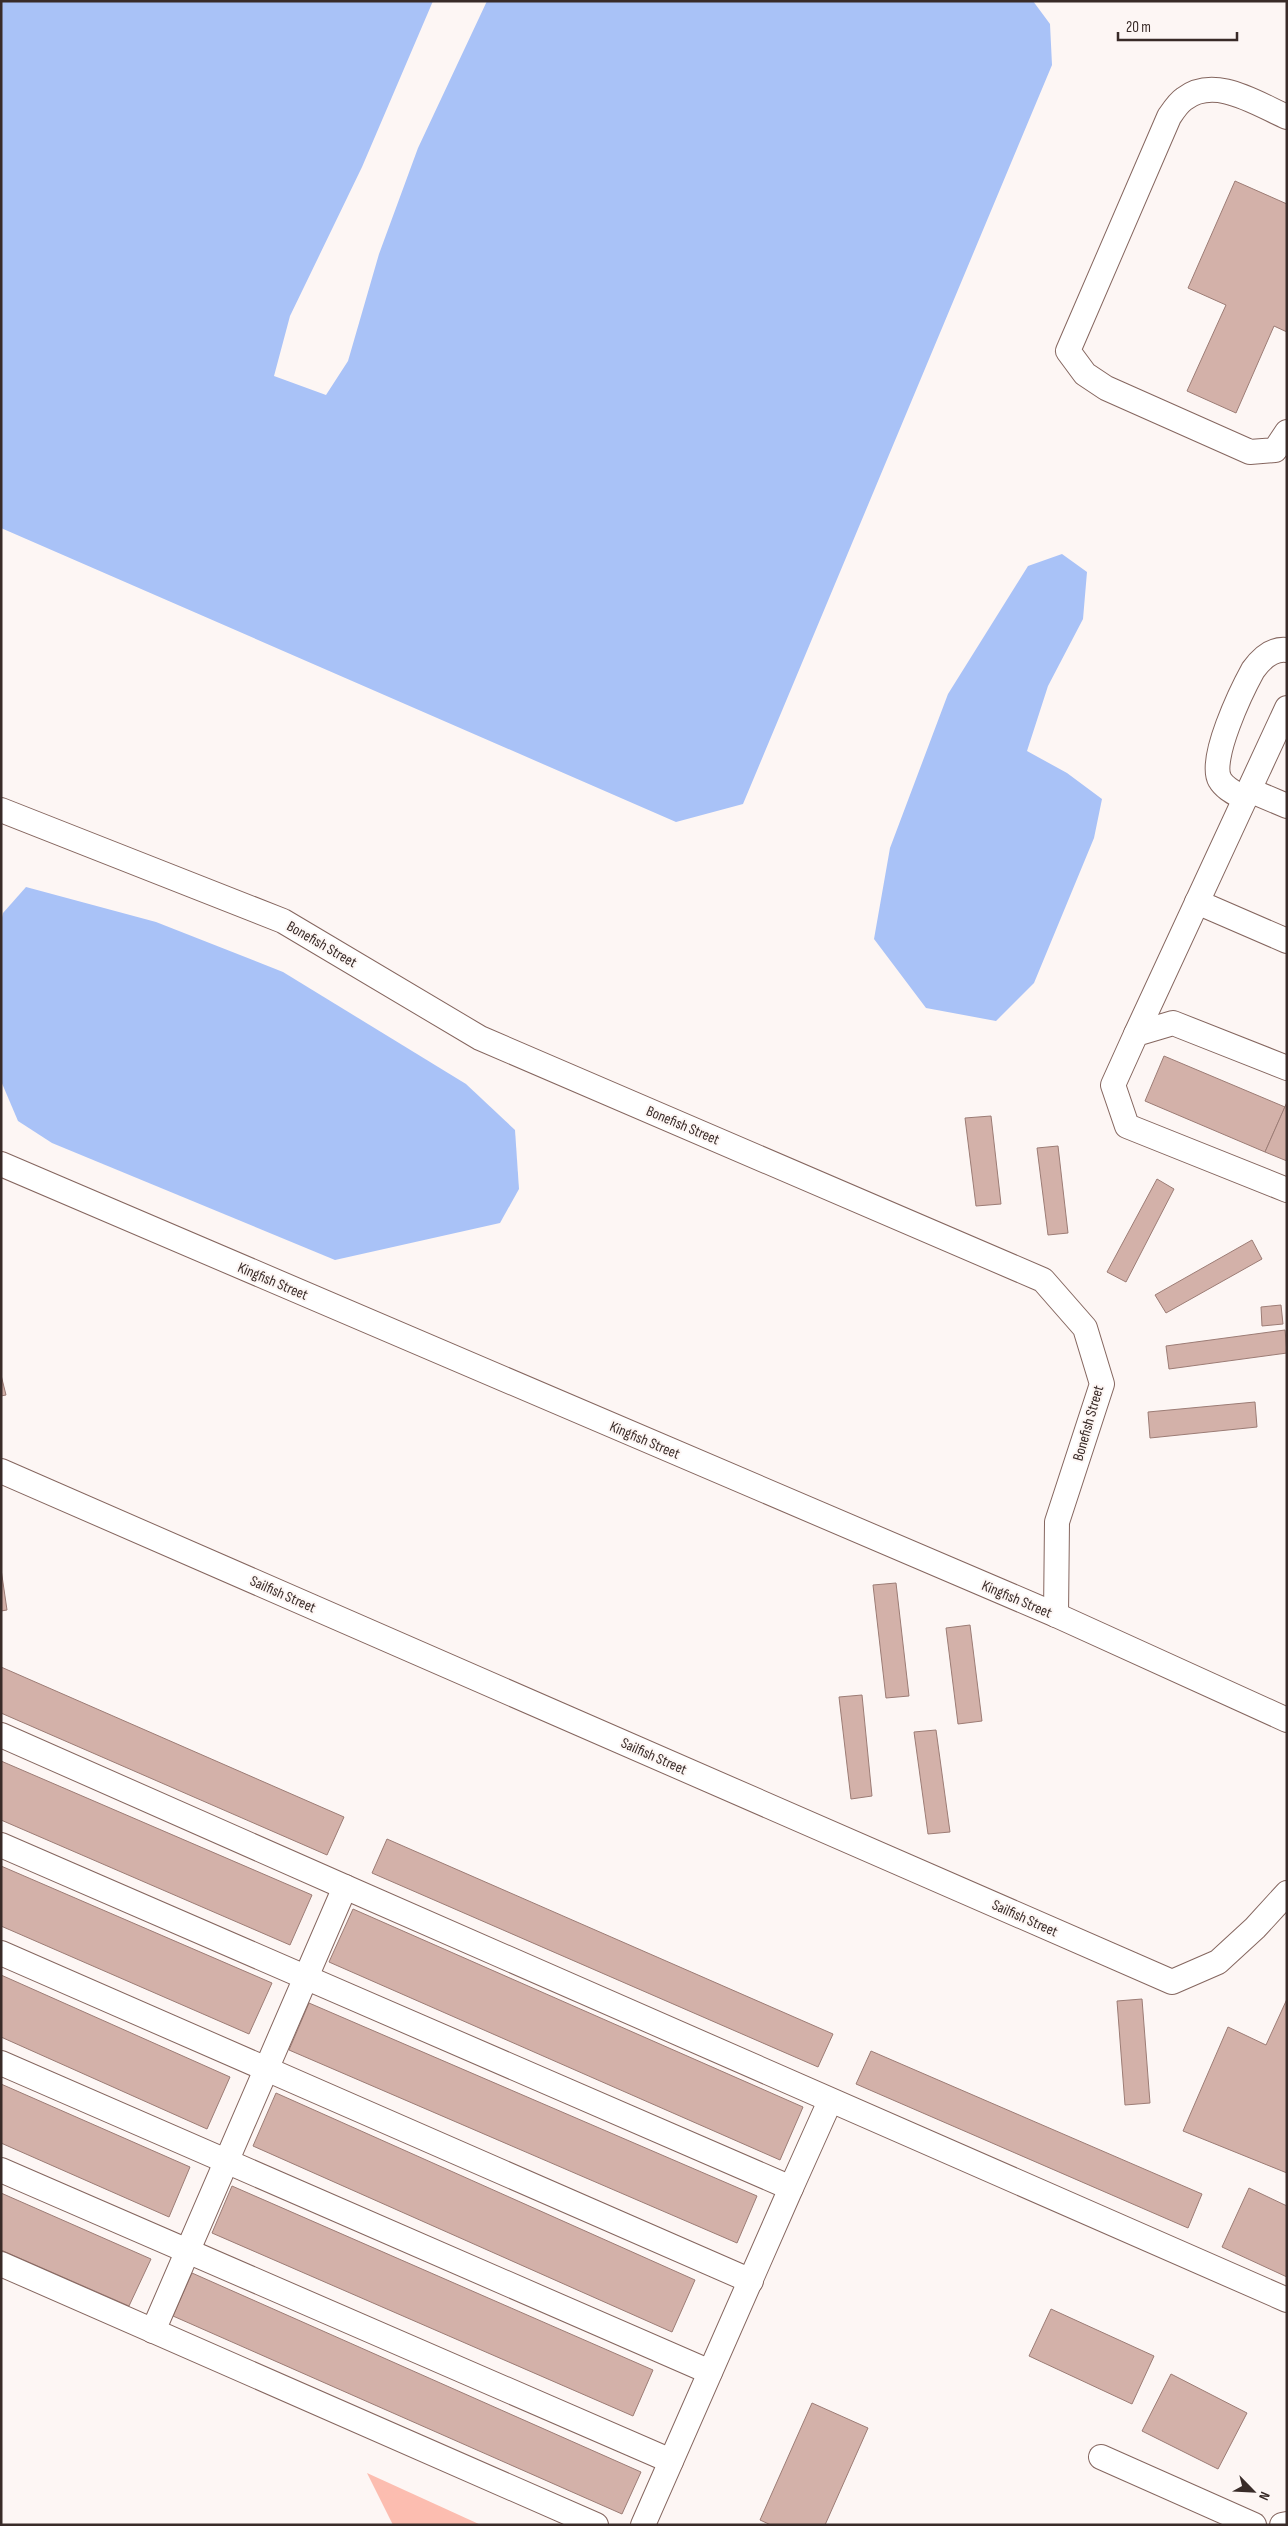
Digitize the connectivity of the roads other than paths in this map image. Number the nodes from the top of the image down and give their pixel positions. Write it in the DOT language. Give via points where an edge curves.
graph roads {
  1 [pos="1287,117"];
  2 [pos="1287,432"];
  3 [pos="1287,650"];
  4 [pos="1287,708"];
  5 [pos="1247,794"];
  6 [pos="1287,806"];
  7 [pos="1,810"];
  8 [pos="1197,902"];
  9 [pos="1287,941"];
  10 [pos="1136,1034"];
  11 [pos="1287,1068"];
  12 [pos="1,1164"];
  13 [pos="1287,1190"];
  14 [pos="1,1471"];
  15 [pos="1056,1615"];
  16 [pos="1287,1720"];
  17 [pos="1,1735"];
  18 [pos="1,1845"];
  19 [pos="345,1887"];
  20 [pos="1287,1893"];
  21 [pos="1,1952"];
  22 [pos="305,1977"];
  23 [pos="1,2063"];
  24 [pos="266,2068"];
  25 [pos="830,2102"];
  26 [pos="226,2160"];
  27 [pos="1,2170"];
  28 [pos="791,2188"];
  29 [pos="188,2251"];
  30 [pos="1,2264"];
  31 [pos="750,2281"];
  32 [pos="1287,2300"];
  33 [pos="154,2331"];
  34 [pos="710,2372"];
  35 [pos="1101,2457"];
  36 [pos="671,2461"];
  37 [pos="1287,2524"];
  38 [pos="596,2525"];
  39 [pos="643,2525"];
  40 [pos="1254,2525"];
  41 [pos="1282,2525"];
  1 -- 2 [label="lane" via="1238,95 1208,89 1194,92 1182,100 1168,117 1068,351 1085,374 1106,388 1250,452 1275,450"];
  3 -- 5 [label="lane" via="1272,652 1253,670 1219,753 1216,769 1220,781"];
  4 -- 5 [label="lane"];
  5 -- 6 [label="lane"];
  5 -- 8 [label="lane"];
  7 -- 15 [label="lane, Bonefish Street" via="283,922 480,1038 1043,1280 1085,1328 1102,1384 1057,1522"];
  8 -- 9 [label="lane"];
  8 -- 10 [label="lane"];
  10 -- 11 [label="lane" via="1173,1023"];
  10 -- 13 [label="lane" via="1113,1086 1127,1126"];
  12 -- 15 [label="lane, Kingfish Street"];
  14 -- 20 [label="lane, Sailfish Street" via="1172,1982 1218,1962"];
  15 -- 16 [label="lane, Kingfish Street"];
  17 -- 19 [label="lane"];
  18 -- 22 [label="lane"];
  19 -- 22 [label="lane"];
  19 -- 25 [label="lane"];
  21 -- 24 [label="lane"];
  22 -- 24 [label="lane"];
  22 -- 28 [label="lane"];
  23 -- 26 [label="lane"];
  24 -- 26 [label="lane"];
  24 -- 31 [label="lane"];
  25 -- 28 [label="lane"];
  25 -- 32 [label="lane"];
  26 -- 29 [label="lane"];
  26 -- 34 [label="lane"];
  27 -- 29 [label="lane"];
  28 -- 31 [label="lane"];
  29 -- 33 [label="lane"];
  29 -- 36 [label="lane"];
  30 -- 33 [label="lane"];
  31 -- 34 [label="lane"];
  33 -- 38 [label="lane"];
  34 -- 36 [label="lane"];
  35 -- 40 [label="lane"];
  36 -- 39 [label="lane"];
  37 -- 41 [label="lane"];
}
